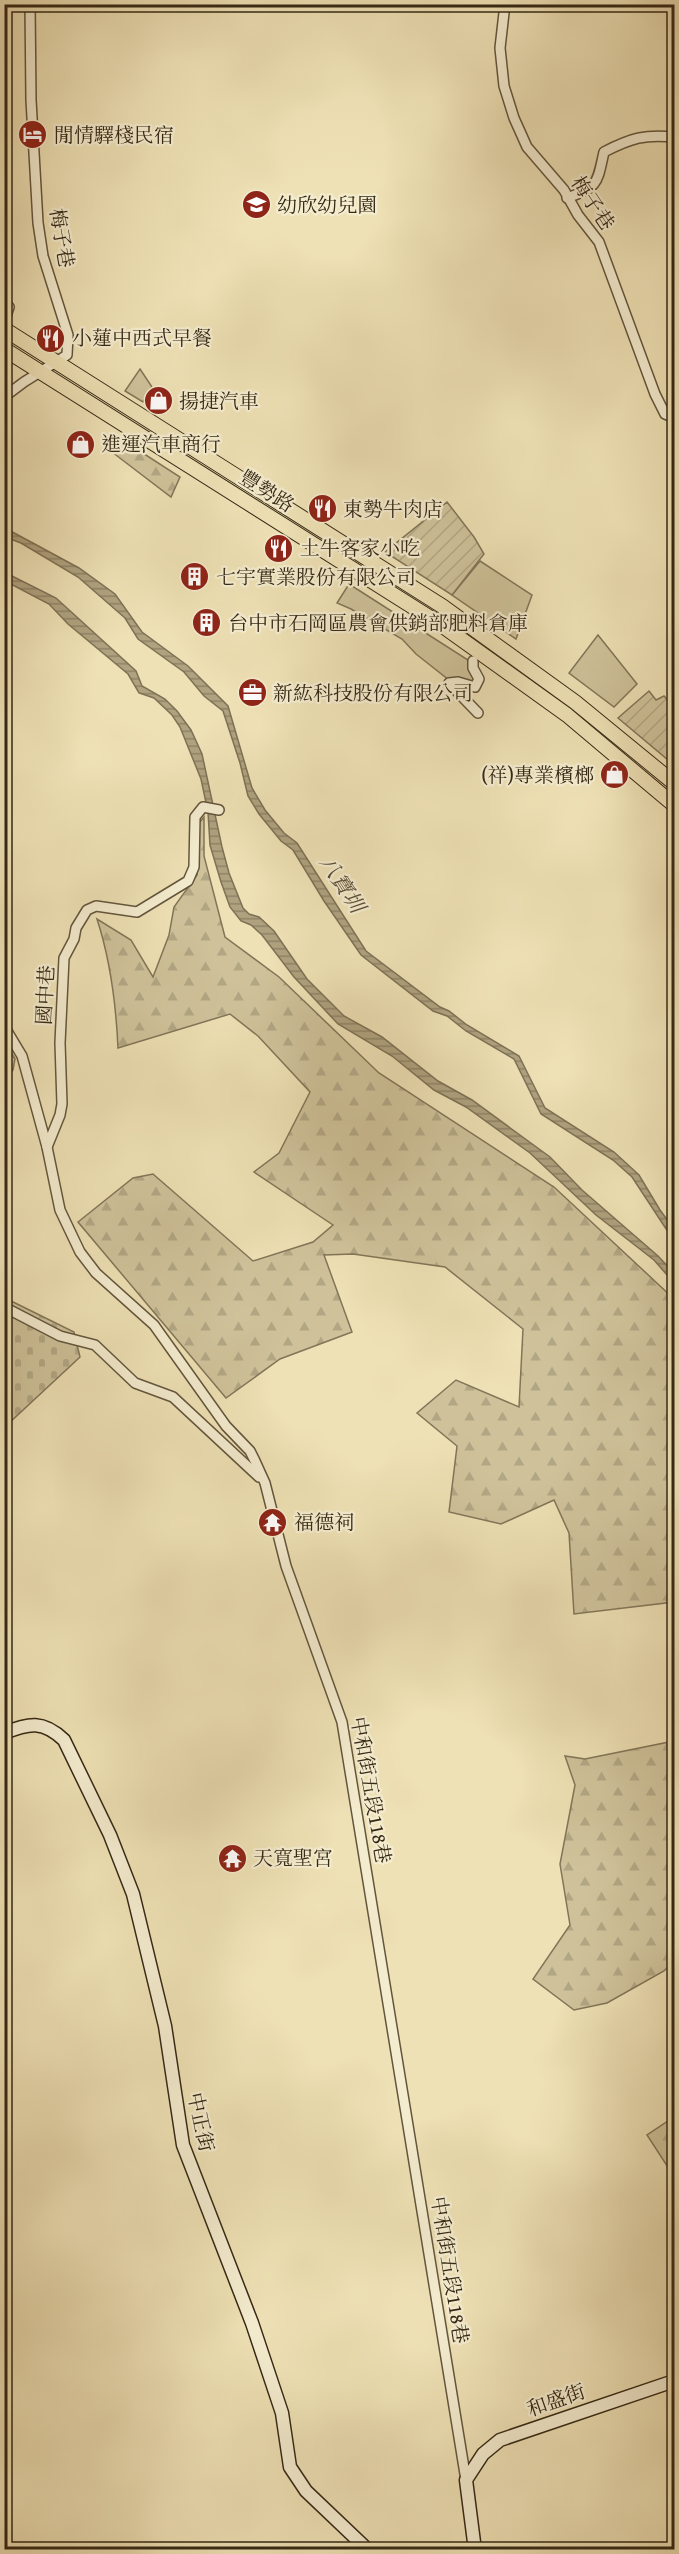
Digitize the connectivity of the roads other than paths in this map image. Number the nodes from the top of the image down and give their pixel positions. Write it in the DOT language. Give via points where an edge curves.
graph roads {
  1 [pos="30,4"];
  2 [pos="505,4"];
  3 [pos="675,136"];
  4 [pos="567,198"];
  5 [pos="7,303"];
  6 [pos="4,322"];
  7 [pos="4,329"];
  8 [pos="4,349"];
  9 [pos="57,362"];
  10 [pos="40,372"];
  11 [pos="4,397"];
  12 [pos="675,418"];
  13 [pos="474,661"];
  14 [pos="478,713"];
  15 [pos="675,783"];
  16 [pos="675,805"];
  17 [pos="219,810"];
  18 [pos="4,1026"];
  19 [pos="47,1147"];
  20 [pos="4,1308"];
  21 [pos="264,1483"];
  22 [pos="4,1733"];
  23 [pos="675,2381"];
  24 [pos="466,2480"];
  25 [pos="368,2550"];
  26 [pos="475,2550"];
  1 -- 9 [label="street, 梅子巷" via="38,223 43,256 68,335 67,355"];
  2 -- 4 [label="street, 梅子巷" via="500,48 504,86 514,118 527,147"];
  3 -- 4 [label="street" via="648,134 604,152 592,188"];
  4 -- 12 [label="street, 梅子巷" via="599,242 655,394 665,414"];
  5 -- 6 [label="street"];
  7 -- 9 [label="main road, 豐勢路"];
  8 -- 10 [label="main road, 豐勢路"];
  9 -- 10 [label="street"];
  9 -- 15 [label="main road, 豐勢路" via="441,606 575,702"];
  10 -- 11 [label="street"];
  10 -- 16 [label="main road, 豐勢路" via="448,629 567,715"];
  13 -- 14 [label="street" via="479,679 475,687 449,683"];
  17 -- 19 [label="street, 國中巷" via="203,807 195,817 194,867 188,881 137,912 96,906 80,920 64,958 60,1043 63,1098"];
  18 -- 19 [label="street, 中和街五段118巷" via="22,1056"];
  19 -- 21 [label="street, 中和街五段118巷" via="60,1210 80,1252 96,1273 154,1325 226,1426 250,1451"];
  20 -- 21 [label="street" via="60,1336 95,1345 135,1383 172,1397"];
  21 -- 24 [label="street, 中和街五段118巷" via="286,1566 342,1722"];
  22 -- 25 [label="street, 中正街" via="27,1724 55,1732 64,1740 110,1835 146,1940 165,2026 183,2145 252,2323 282,2413 290,2466 306,2491"];
  23 -- 24 [label="street, 和盛街" via="500,2440 483,2454"];
  24 -- 26 [label="street"];
}
